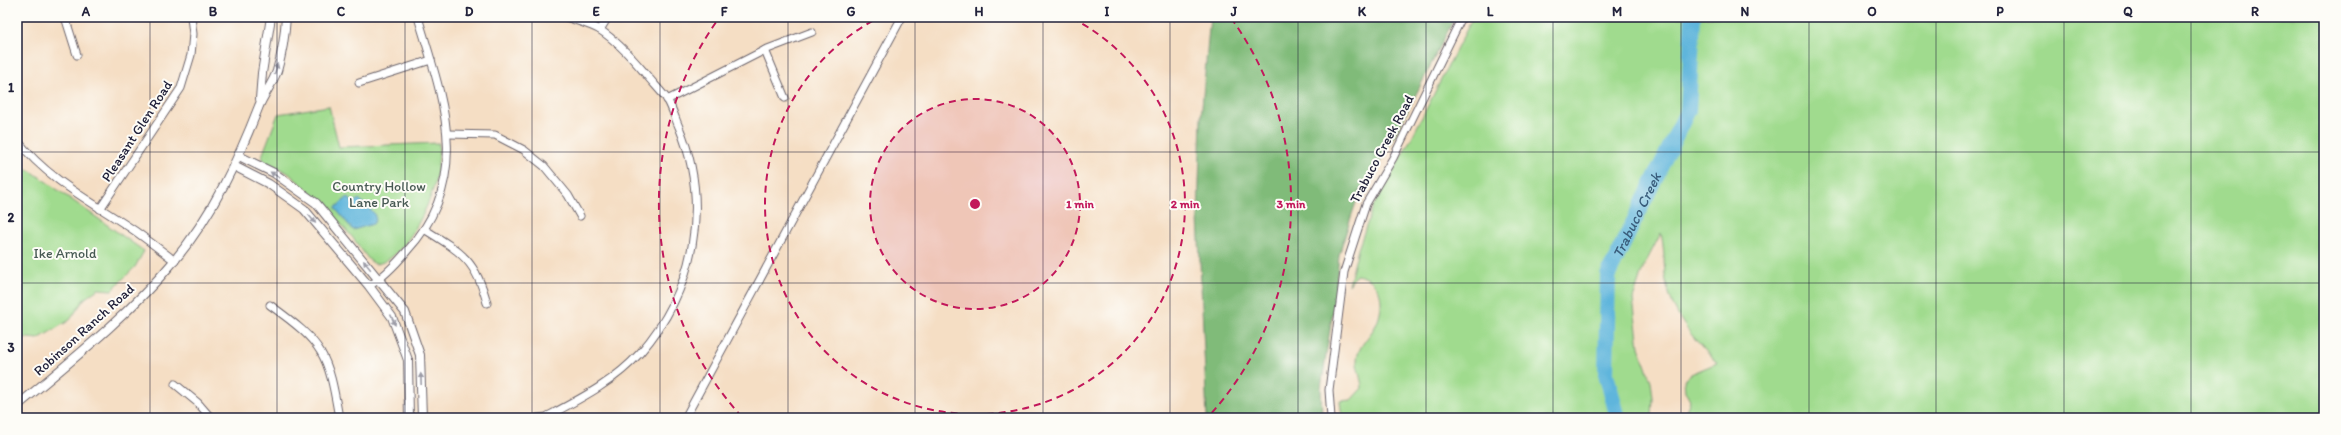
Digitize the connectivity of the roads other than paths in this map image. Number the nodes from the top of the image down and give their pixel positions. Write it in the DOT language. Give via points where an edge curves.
graph roads {
  1 [pos="65,17"];
  2 [pos="191,17"];
  3 [pos="271,17"];
  4 [pos="286,17"];
  5 [pos="418,17"];
  6 [pos="566,17"];
  7 [pos="608,17"];
  8 [pos="902,17"];
  9 [pos="1462,17"];
  10 [pos="600,30"];
  11 [pos="812,32"];
  12 [pos="765,50"];
  13 [pos="77,55"];
  14 [pos="431,60"];
  15 [pos="359,83"];
  16 [pos="785,98"];
  17 [pos="667,100"];
  18 [pos="260,104"];
  19 [pos="448,134"];
  20 [pos="17,140"];
  21 [pos="239,156"];
  22 [pos="234,166"];
  23 [pos="100,209"];
  24 [pos="580,216"];
  25 [pos="424,229"];
  26 [pos="174,261"];
  27 [pos="379,280"];
  28 [pos="369,286"];
  29 [pos="487,303"];
  30 [pos="270,305"];
  31 [pos="175,384"];
  32 [pos="17,406"];
  33 [pos="546,417"];
  34 [pos="211,418"];
  35 [pos="338,418"];
  36 [pos="410,418"];
  37 [pos="422,418"];
  38 [pos="538,418"];
  39 [pos="685,418"];
  40 [pos="1331,418"];
  1 -- 13 [label="street"];
  2 -- 23 [label="street, Pleasant Glen Road" via="191,55 181,88"];
  3 -- 18 [label="street, Robinson Ranch Road"];
  18 -- 4 [label="street, Robinson Ranch Road, one-way" via="277,71"];
  5 -- 14 [label="street"];
  6 -- 10 [label="street"];
  7 -- 10 [label="street"];
  8 -- 39 [label="street"];
  9 -- 40 [label="street, Trabuco Creek Road" via="1396,152 1366,204 1344,272 1329,390"];
  10 -- 17 [label="street" via="635,62"];
  11 -- 12 [label="street"];
  12 -- 16 [label="street"];
  12 -- 17 [label="street"];
  14 -- 15 [label="street"];
  14 -- 19 [label="street"];
  17 -- 33 [label="street" via="684,139 695,178 692,256 663,323 640,353 600,389"];
  18 -- 21 [label="street, Robinson Ranch Road"];
  19 -- 24 [label="street" via="494,135 524,150 544,166 568,195"];
  19 -- 25 [label="street" via="446,178 438,205"];
  20 -- 23 [label="street" via="42,167"];
  21 -- 22 [label="street, Robinson Ranch Road"];
  27 -- 21 [label="street, one-way" via="316,203 274,173"];
  22 -- 26 [label="street, Robinson Ranch Road" via="205,218"];
  22 -- 28 [label="street, one-way" via="269,184 304,209"];
  23 -- 26 [label="street" via="135,231"];
  25 -- 27 [label="street" via="415,243"];
  25 -- 29 [label="street" via="468,259 482,283"];
  26 -- 32 [label="street, Robinson Ranch Road" via="113,326"];
  27 -- 28 [label="street"];
  37 -- 27 [label="street, one-way" via="420,355 405,312"];
  28 -- 36 [label="street, one-way" via="392,316 408,360"];
  30 -- 35 [label="street" via="303,328 315,341 330,371"];
  31 -- 34 [label="street"];
  33 -- 38 [label="street"];
}
